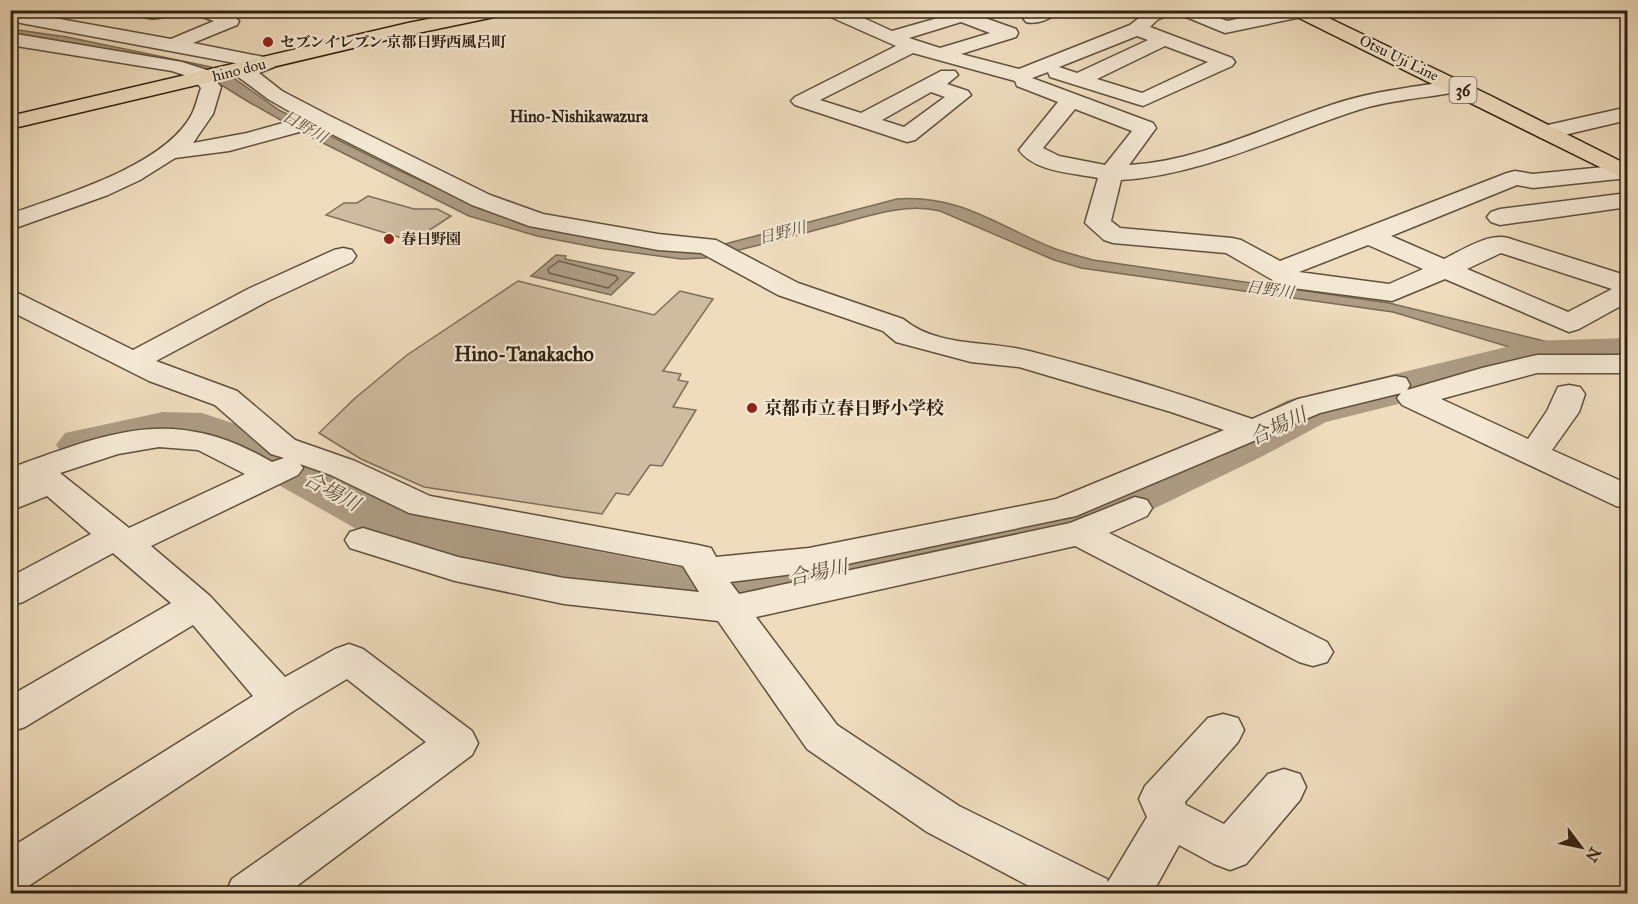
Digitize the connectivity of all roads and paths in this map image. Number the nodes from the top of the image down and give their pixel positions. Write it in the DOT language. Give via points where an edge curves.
graph roads {
  1 [pos="138,10"];
  2 [pos="164,10"];
  3 [pos="200,10"];
  4 [pos="504,10"];
  5 [pos="830,10"];
  6 [pos="1051,10"];
  7 [pos="1167,10"];
  8 [pos="1182,10"];
  9 [pos="1298,11"];
  10 [pos="10,15"];
  11 [pos="1032,18"];
  12 [pos="1137,29"];
  13 [pos="891,37"];
  14 [pos="10,39"];
  15 [pos="1164,39"];
  16 [pos="176,44"];
  17 [pos="912,46"];
  18 [pos="941,54"];
  19 [pos="267,63"];
  20 [pos="971,63"];
  21 [pos="1032,75"];
  22 [pos="207,78"];
  23 [pos="929,85"];
  24 [pos="1457,86"];
  25 [pos="1074,90"];
  26 [pos="1628,113"];
  27 [pos="863,121"];
  28 [pos="10,123"];
  29 [pos="309,124"];
  30 [pos="1548,132"];
  31 [pos="173,151"];
  32 [pos="1111,173"];
  33 [pos="1626,173"];
  34 [pos="1628,200"];
  35 [pos="1451,202"];
  36 [pos="1500,217"];
  37 [pos="10,223"];
  38 [pos="1367,235"];
  39 [pos="1499,244"];
  40 [pos="343,256"];
  41 [pos="1442,269"];
  42 [pos="1278,271"];
  43 [pos="1628,285"];
  44 [pos="1628,291"];
  45 [pos="10,300"];
  46 [pos="132,362"];
  47 [pos="1537,364"];
  48 [pos="1628,364"];
  49 [pos="1628,385"];
  50 [pos="1400,390"];
  51 [pos="1569,394"];
  52 [pos="1253,430"];
  53 [pos="1534,453"];
  54 [pos="289,466"];
  55 [pos="10,479"];
  56 [pos="1628,498"];
  57 [pos="10,500"];
  58 [pos="1135,508"];
  59 [pos="1076,522"];
  60 [pos="121,540"];
  61 [pos="363,540"];
  62 [pos="717,589"];
  63 [pos="10,593"];
  64 [pos="197,605"];
  65 [pos="1313,652"];
  66 [pos="280,699"];
  67 [pos="10,716"];
  68 [pos="1223,730"];
  69 [pos="1284,787"];
  70 [pos="1170,818"];
  71 [pos="10,873"];
  72 [pos="255,892"];
  73 [pos="1090,894"];
  74 [pos="1127,894"];
  1 -- 2 [label="street" via="153,14"];
  3 -- 16 [label="street" via="230,21"];
  4 -- 19 [label="main road, hino dou"];
  5 -- 13 [label="street"];
  6 -- 11 [label="street"];
  7 -- 12 [label="street" via="1151,16"];
  8 -- 9 [label="street" via="1225,27"];
  9 -- 24 [label="main road, Otsu Uji Line / 36"];
  10 -- 16 [label="street"];
  12 -- 15 [label="street"];
  12 -- 21 [label="street"];
  13 -- 17 [label="street"];
  13 -- 18 [label="street" via="962,16 1009,33"];
  14 -- 22 [label="street" via="175,66"];
  15 -- 25 [label="street"];
  15 -- 25 [label="street" via="1225,62 1143,100"];
  16 -- 19 [label="street"];
  17 -- 18 [label="street"];
  17 -- 27 [label="street" via="802,100"];
  18 -- 20 [label="street"];
  19 -- 22 [label="main road, hino dou"];
  19 -- 29 [label="street" via="244,72"];
  20 -- 21 [label="street" via="1020,76"];
  20 -- 23 [label="street"];
  21 -- 25 [label="street"];
  22 -- 28 [label="main road, hino dou"];
  22 -- 31 [label="street" via="211,87 209,104"];
  23 -- 27 [label="street"];
  23 -- 27 [label="street" via="961,95 907,135"];
  24 -- 30 [label="main road, Otsu Uji Line / 36"];
  24 -- 32 [label="street" via="1363,102 1191,160 1133,173"];
  25 -- 32 [label="street" via="1145,128"];
  25 -- 32 [label="street" via="1030,150 1052,162"];
  26 -- 30 [label="street"];
  29 -- 31 [label="street" via="217,148"];
  29 -- 52 [label="street" via="538,221 718,252 788,289 893,325 906,336 971,353 1022,358"];
  30 -- 33 [label="main road, Otsu Uji Line / 36"];
  31 -- 37 [label="street" via="112,183"];
  32 -- 42 [label="street" via="1098,223 1113,235 1232,246"];
  33 -- 35 [label="street" via="1533,181 1515,178"];
  34 -- 36 [label="street"];
  35 -- 36 [label="street"];
  35 -- 38 [label="street"];
  36 -- 39 [label="street" via="1516,235"];
  38 -- 41 [label="street"];
  38 -- 42 [label="street"];
  39 -- 41 [label="street"];
  39 -- 43 [label="street"];
  40 -- 46 [label="street" via="258,295"];
  41 -- 42 [label="street" via="1392,293 1293,280"];
  41 -- 44 [label="street" via="1569,323"];
  45 -- 46 [label="street"];
  46 -- 54 [label="street" via="226,398 283,447"];
  47 -- 48 [label="street"];
  47 -- 49 [label="street" via="1575,377"];
  47 -- 50 [label="street"];
  50 -- 52 [label="street" via="1309,406"];
  50 -- 53 [label="street"];
  51 -- 53 [label="street" via="1563,412"];
  52 -- 59 [label="street"];
  53 -- 56 [label="street"];
  54 -- 55 [label="street" via="202,441 157,437 104,448"];
  54 -- 60 [label="street"];
  54 -- 62 [label="street" via="343,468 421,506 698,557"];
  57 -- 60 [label="street" via="51,481"];
  58 -- 59 [label="street"];
  59 -- 62 [label="street"];
  59 -- 65 [label="street"];
  60 -- 63 [label="street"];
  60 -- 64 [label="street"];
  61 -- 62 [label="street" via="454,569 564,591"];
  62 -- 73 [label="street" via="822,737 943,819"];
  64 -- 66 [label="street"];
  64 -- 67 [label="street"];
  66 -- 71 [label="street"];
  66 -- 72 [label="street" via="348,659 457,743"];
  68 -- 70 [label="street" via="1161,800"];
  69 -- 70 [label="street" via="1230,850"];
  70 -- 74 [label="street"];
}
